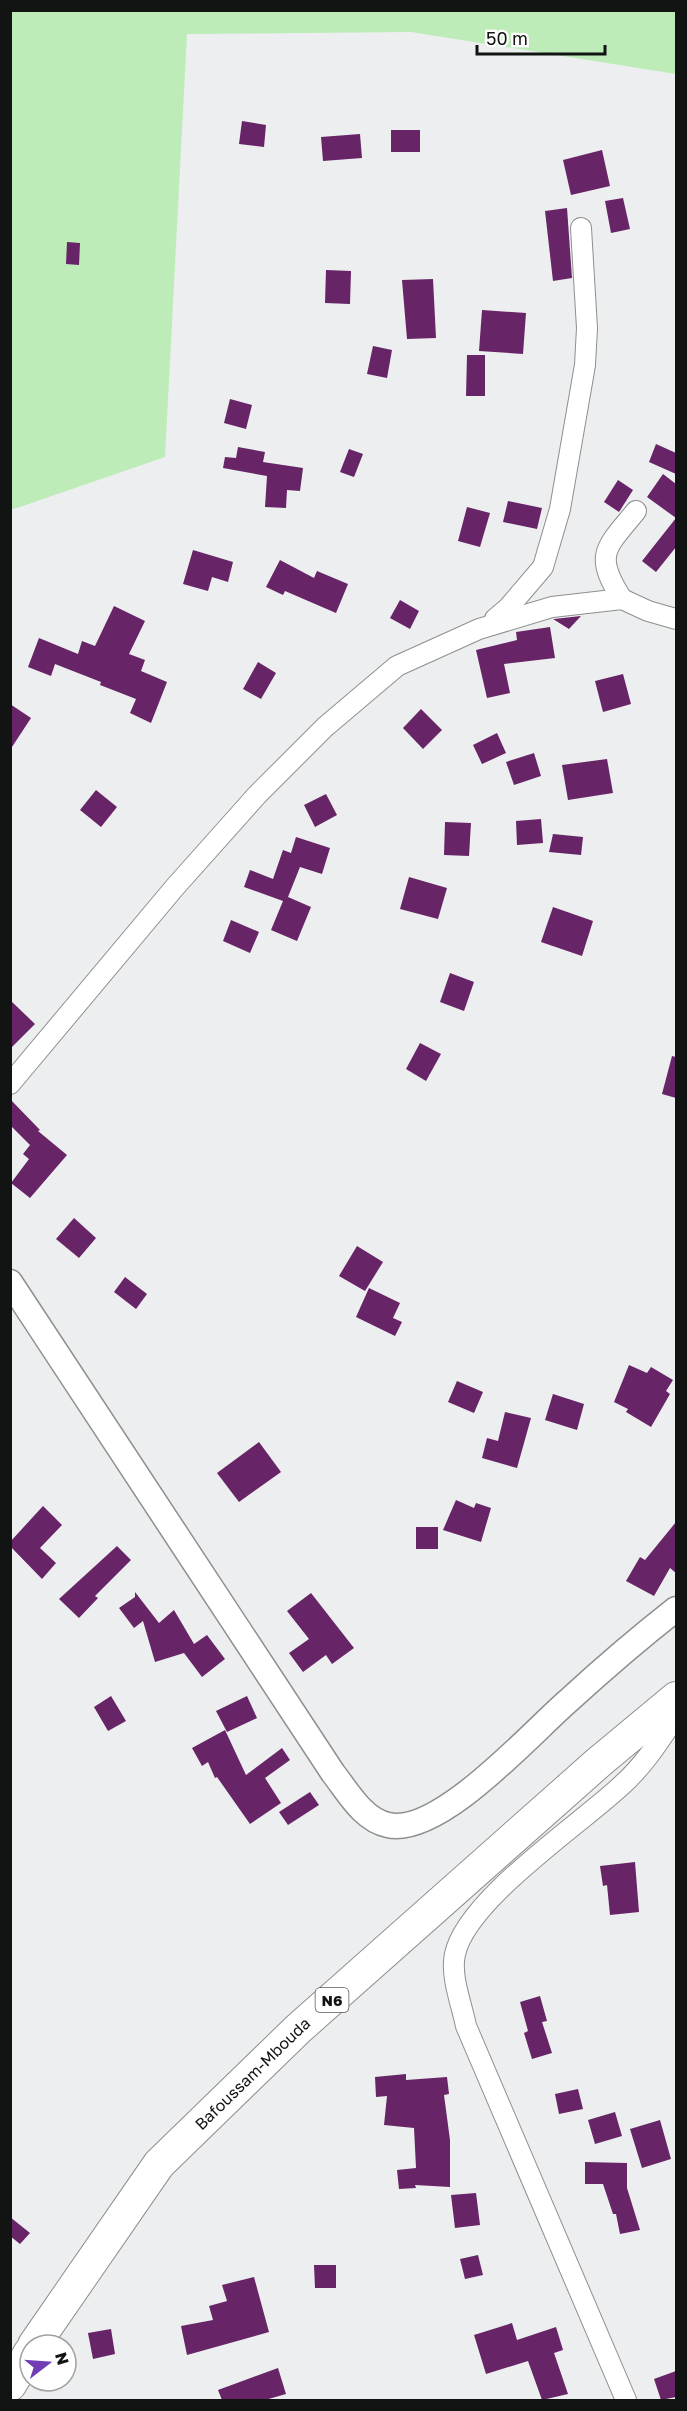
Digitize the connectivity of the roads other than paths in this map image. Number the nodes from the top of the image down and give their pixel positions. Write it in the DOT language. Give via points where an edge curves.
graph roads {
  1 [pos="581,228"];
  2 [pos="636,512"];
  3 [pos="622,598"];
  4 [pos="676,619"];
  5 [pos="486,626"];
  6 [pos="10,1084"];
  7 [pos="10,1282"];
  8 [pos="676,1609"];
  9 [pos="676,1698"];
  10 [pos="676,1716"];
  11 [pos="42,2333"];
  12 [pos="18,2372"];
  13 [pos="10,2385"];
  14 [pos="626,2400"];
  1 -- 5 [label="street" via="587,328 585,365 560,509 543,567 508,608"];
  2 -- 3 [label="street" via="608,545 604,564"];
  3 -- 4 [label="street"];
  3 -- 5 [label="street" via="552,607"];
  5 -- 6 [label="street" via="397,666 296,754 175,887"];
  7 -- 8 [label="street" via="312,1743 360,1808 378,1821 389,1826 417,1823 470,1791 566,1702"];
  9 -- 11 [label="highway, Bafoussam-Mbouda / N6" via="298,2029 159,2164"];
  10 -- 14 [label="street" via="651,1754 624,1783 489,1898 455,1954 466,2026"];
  12 -- 13 [label="highway"];
}
